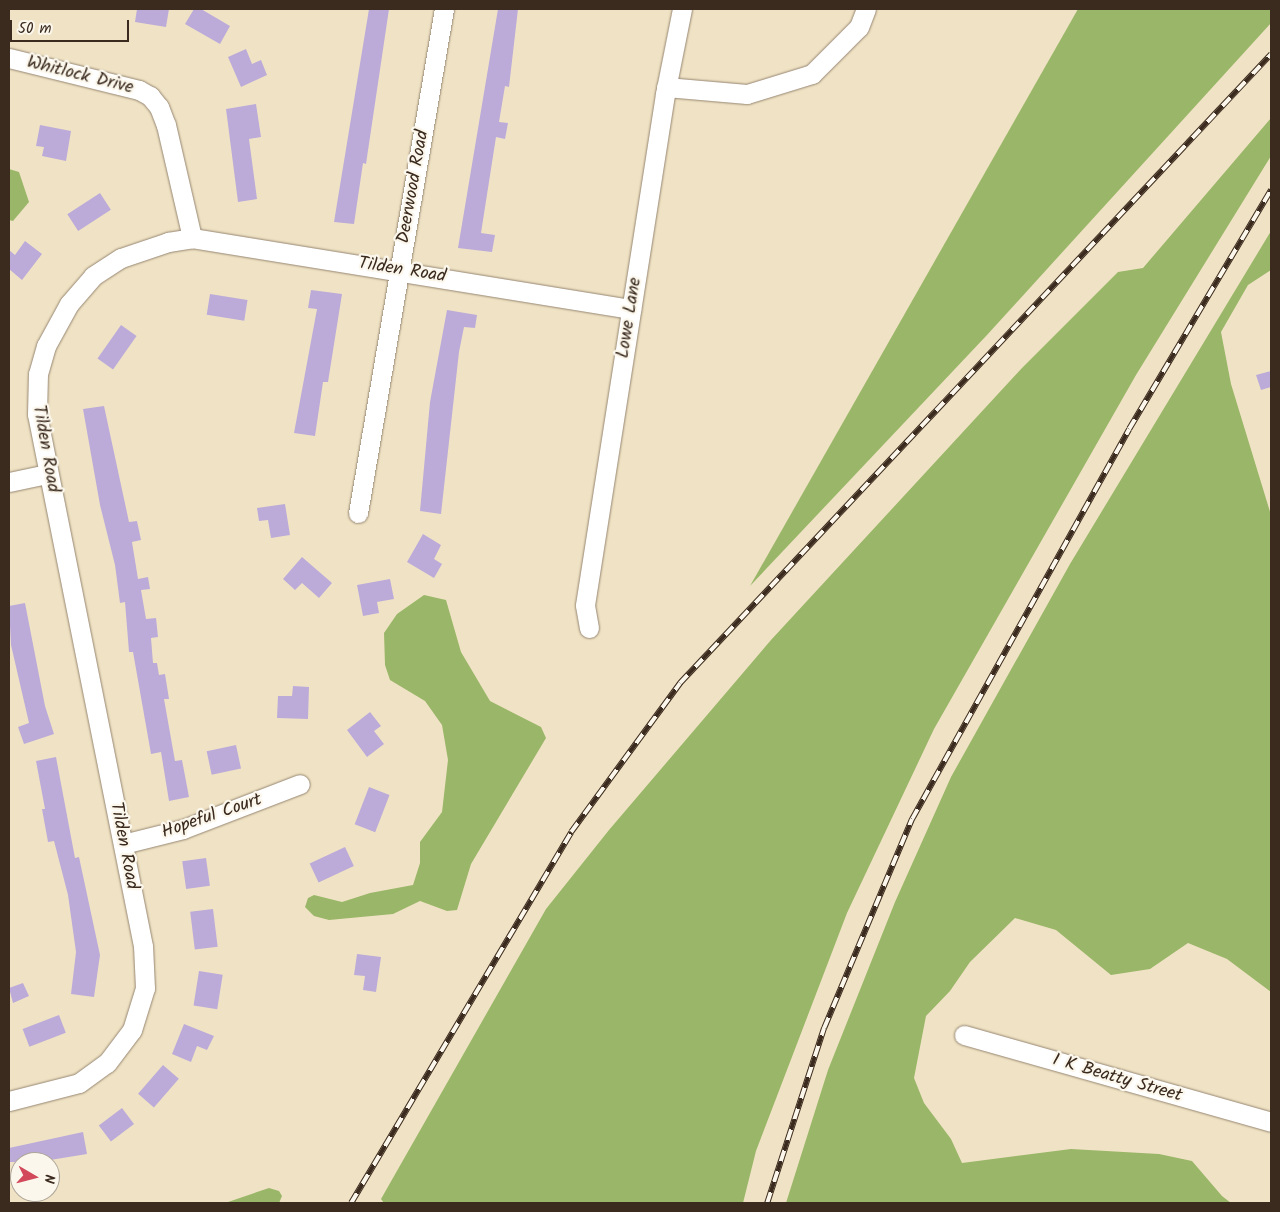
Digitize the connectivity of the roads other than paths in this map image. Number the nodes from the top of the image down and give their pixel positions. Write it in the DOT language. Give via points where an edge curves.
graph roads {
  1 [pos="444,9"];
  2 [pos="682,9"];
  3 [pos="866,9"];
  4 [pos="9,58"];
  5 [pos="666,87"];
  6 [pos="192,238"];
  7 [pos="400,270"];
  8 [pos="631,309"];
  9 [pos="48,474"];
  10 [pos="9,482"];
  11 [pos="358,513"];
  12 [pos="589,628"];
  13 [pos="300,784"];
  14 [pos="123,844"];
  15 [pos="964,1035"];
  16 [pos="9,1101"];
  17 [pos="1271,1122"];
  1 -- 7 [label="street, Deerwood Road"];
  2 -- 5 [label="street, Lowe Lane"];
  3 -- 5 [label="street" via="859,27 812,74 747,94"];
  4 -- 6 [label="street, Whitlock Drive" via="139,90 150,96 159,107 166,125"];
  5 -- 8 [label="street, Lowe Lane"];
  6 -- 7 [label="street, Tilden Road"];
  6 -- 9 [label="street, Tilden Road" via="140,250 104,268 80,290 56,324 42,360 36,397"];
  7 -- 8 [label="street, Tilden Road"];
  7 -- 11 [label="street, Deerwood Road"];
  8 -- 12 [label="street, Lowe Lane" via="585,605"];
  9 -- 10 [label="street"];
  9 -- 14 [label="street, Tilden Road"];
  13 -- 14 [label="street, Hopeful Court" via="183,829"];
  14 -- 16 [label="street, Tilden Road" via="145,961 145,988 132,1030 107,1063 79,1083"];
  15 -- 17 [label="street, I K Beatty Street"];
}
